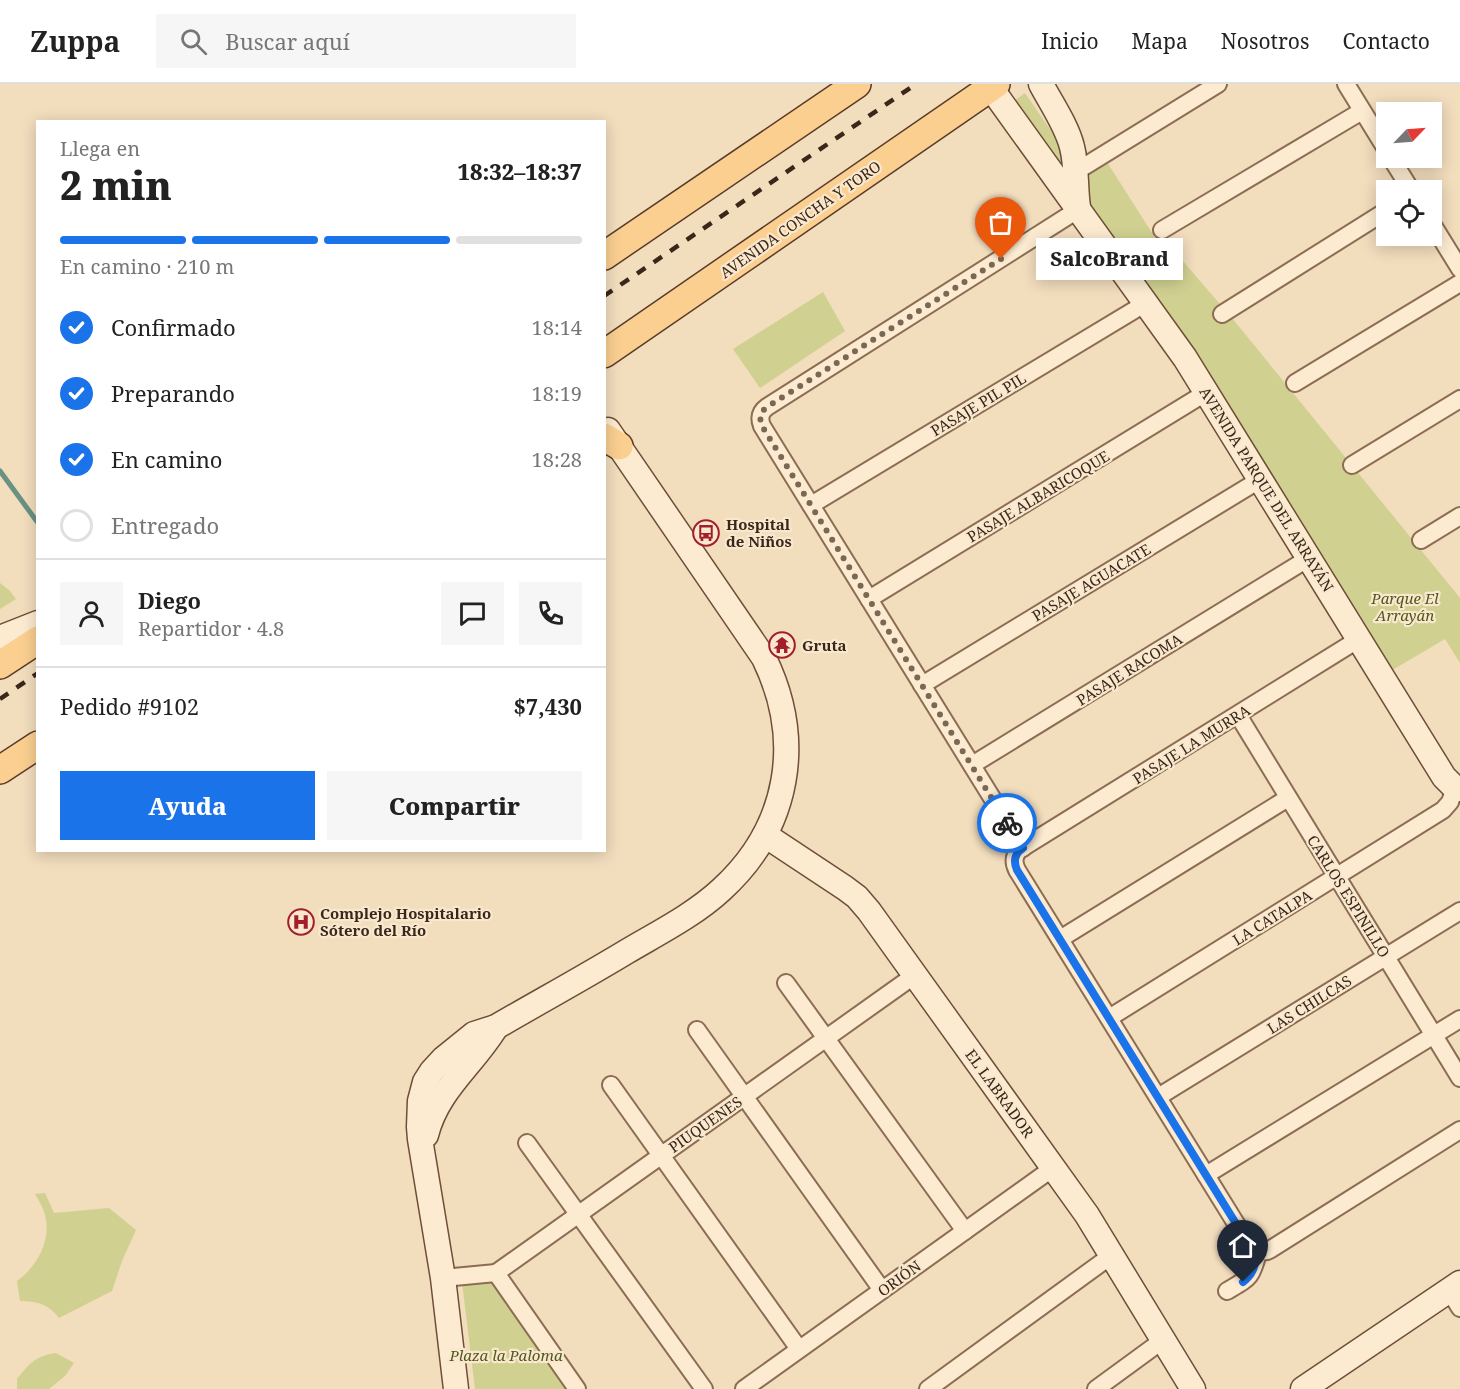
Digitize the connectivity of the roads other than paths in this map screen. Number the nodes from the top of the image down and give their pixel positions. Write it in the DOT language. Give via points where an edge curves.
graph roads {
  1 [pos="828,84"];
  2 [pos="857,84"];
  3 [pos="1041,84"];
  4 [pos="1218,84"];
  5 [pos="1346,84"];
  6 [pos="993,86"];
  7 [pos="1362,111"];
  8 [pos="797,124"];
  9 [pos="1376,133"];
  10 [pos="1076,167"];
  11 [pos="1078,209"];
  12 [pos="1376,218"];
  13 [pos="1162,230"];
  14 [pos="1442,240"];
  15 [pos="606,255"];
  16 [pos="1460,269"];
  17 [pos="1460,283"];
  18 [pos="1146,303"];
  19 [pos="1222,314"];
  20 [pos="606,353"];
  21 [pos="1295,383"];
  22 [pos="1207,392"];
  23 [pos="1460,399"];
  24 [pos="609,436"];
  25 [pos="1352,465"];
  26 [pos="1260,479"];
  27 [pos="811,505"];
  28 [pos="1460,516"];
  29 [pos="1421,540"];
  30 [pos="1310,558"];
  31 [pos="869,599"];
  32 [pos="36,623"];
  33 [pos="0,638"];
  34 [pos="1359,639"];
  35 [pos="36,641"];
  36 [pos="0,665"];
  37 [pos="922,685"];
  38 [pos="1238,715"];
  39 [pos="36,746"];
  40 [pos="977,762"];
  41 [pos="0,770"];
  42 [pos="1455,780"];
  43 [pos="1288,798"];
  44 [pos="765,835"];
  45 [pos="1023,848"];
  46 [pos="1336,877"];
  47 [pos="1460,910"];
  48 [pos="1060,939"];
  49 [pos="1386,957"];
  50 [pos="915,975"];
  51 [pos="786,983"];
  52 [pos="1109,1018"];
  53 [pos="1460,1018"];
  54 [pos="697,1030"];
  55 [pos="1434,1035"];
  56 [pos="826,1038"];
  57 [pos="1460,1078"];
  58 [pos="611,1085"];
  59 [pos="744,1096"];
  60 [pos="1158,1097"];
  61 [pos="1460,1130"];
  62 [pos="527,1143"];
  63 [pos="661,1155"];
  64 [pos="1053,1167"];
  65 [pos="1206,1175"];
  66 [pos="578,1215"];
  67 [pos="965,1231"];
  68 [pos="1258,1252"];
  69 [pos="1112,1255"];
  70 [pos="496,1273"];
  71 [pos="443,1278"];
  72 [pos="882,1290"];
  73 [pos="1227,1291"];
  74 [pos="1456,1294"];
  75 [pos="1163,1340"];
  76 [pos="799,1349"];
  77 [pos="456,1389"];
  78 [pos="577,1389"];
  79 [pos="704,1389"];
  80 [pos="744,1389"];
  81 [pos="928,1389"];
  82 [pos="1096,1389"];
  83 [pos="1193,1389"];
  84 [pos="1303,1389"];
  1 -- 8 [label="main road"];
  2 -- 8 [label="main road"];
  3 -- 10 [label="street" via="1068,135"];
  4 -- 10 [label="street" via="1085,166"];
  5 -- 7 [label="street"];
  6 -- 11 [label="street, AVENIDA PARQUE DEL ARRAYÁN"];
  6 -- 20 [label="main road, AVENIDA CONCHA Y TORO"];
  7 -- 9 [label="street"];
  7 -- 13 [label="street"];
  8 -- 15 [label="main road"];
  10 -- 11 [label="street"];
  11 -- 18 [label="street, AVENIDA PARQUE DEL ARRAYÁN"];
  11 -- 27 [label="street" via="761,412 762,426"];
  12 -- 19 [label="street"];
  14 -- 16 [label="street"];
  17 -- 21 [label="street"];
  18 -- 22 [label="street, AVENIDA PARQUE DEL ARRAYÁN"];
  18 -- 27 [label="street, PASAJE PIL PIL"];
  22 -- 26 [label="street, AVENIDA PARQUE DEL ARRAYÁN"];
  22 -- 31 [label="street, PASAJE ALBARICOQUE"];
  23 -- 25 [label="street"];
  24 -- 44 [label="street" via="754,641 772,675 783,713 786,754 780,797"];
  26 -- 30 [label="street, AVENIDA PARQUE DEL ARRAYÁN"];
  26 -- 37 [label="street, PASAJE AGUACATE"];
  27 -- 31 [label="street"];
  28 -- 29 [label="street"];
  30 -- 34 [label="street, AVENIDA PARQUE DEL ARRAYÁN"];
  30 -- 40 [label="street, PASAJE RACOMA"];
  31 -- 37 [label="street"];
  32 -- 33 [label="street"];
  34 -- 38 [label="street, PASAJE LA MURRA"];
  34 -- 42 [label="street, AVENIDA PARQUE DEL ARRAYÁN"];
  35 -- 36 [label="main road"];
  37 -- 40 [label="street"];
  38 -- 43 [label="street, CARLOS ESPINILLO"];
  38 -- 45 [label="street, PASAJE LA MURRA"];
  39 -- 41 [label="main road"];
  40 -- 45 [label="street"];
  42 -- 46 [label="street, LA CATALPA" via="1450,802 1443,810"];
  43 -- 46 [label="street, CARLOS ESPINILLO"];
  43 -- 48 [label="street"];
  44 -- 50 [label="street, EL LABRADOR" via="857,897"];
  44 -- 71 [label="street" via="736,876 704,904 496,1028 474,1034 424,1082 419,1127"];
  45 -- 48 [label="street" via="1015,857 1015,866"];
  46 -- 49 [label="street, CARLOS ESPINILLO"];
  46 -- 52 [label="street, LA CATALPA"];
  47 -- 49 [label="street, LAS CHILCAS"];
  48 -- 52 [label="street"];
  49 -- 55 [label="street, CARLOS ESPINILLO"];
  49 -- 60 [label="street, LAS CHILCAS"];
  50 -- 56 [label="street, PIUQUENES"];
  50 -- 64 [label="street, EL LABRADOR"];
  51 -- 56 [label="street"];
  52 -- 60 [label="street"];
  53 -- 55 [label="street"];
  54 -- 59 [label="street"];
  55 -- 57 [label="street, CARLOS ESPINILLO"];
  55 -- 65 [label="street"];
  56 -- 59 [label="street, PIUQUENES"];
  56 -- 67 [label="street"];
  58 -- 63 [label="street"];
  59 -- 63 [label="street, PIUQUENES"];
  59 -- 72 [label="street"];
  60 -- 65 [label="street"];
  61 -- 68 [label="street" via="1271,1249"];
  62 -- 66 [label="street"];
  63 -- 66 [label="street, PIUQUENES"];
  63 -- 76 [label="street"];
  64 -- 67 [label="street, ORIÓN"];
  64 -- 69 [label="street, EL LABRADOR"];
  65 -- 68 [label="street" via="1248,1243"];
  66 -- 70 [label="street, PIUQUENES"];
  66 -- 79 [label="street"];
  67 -- 72 [label="street, ORIÓN"];
  68 -- 73 [label="street" via="1251,1276"];
  69 -- 75 [label="street, EL LABRADOR"];
  69 -- 81 [label="street"];
  70 -- 71 [label="street"];
  70 -- 78 [label="street"];
  71 -- 77 [label="street"];
  72 -- 76 [label="street, ORIÓN"];
  74 -- 84 [label="street"];
  75 -- 82 [label="street"];
  75 -- 83 [label="street, EL LABRADOR"];
  76 -- 80 [label="street, ORIÓN"];
}
